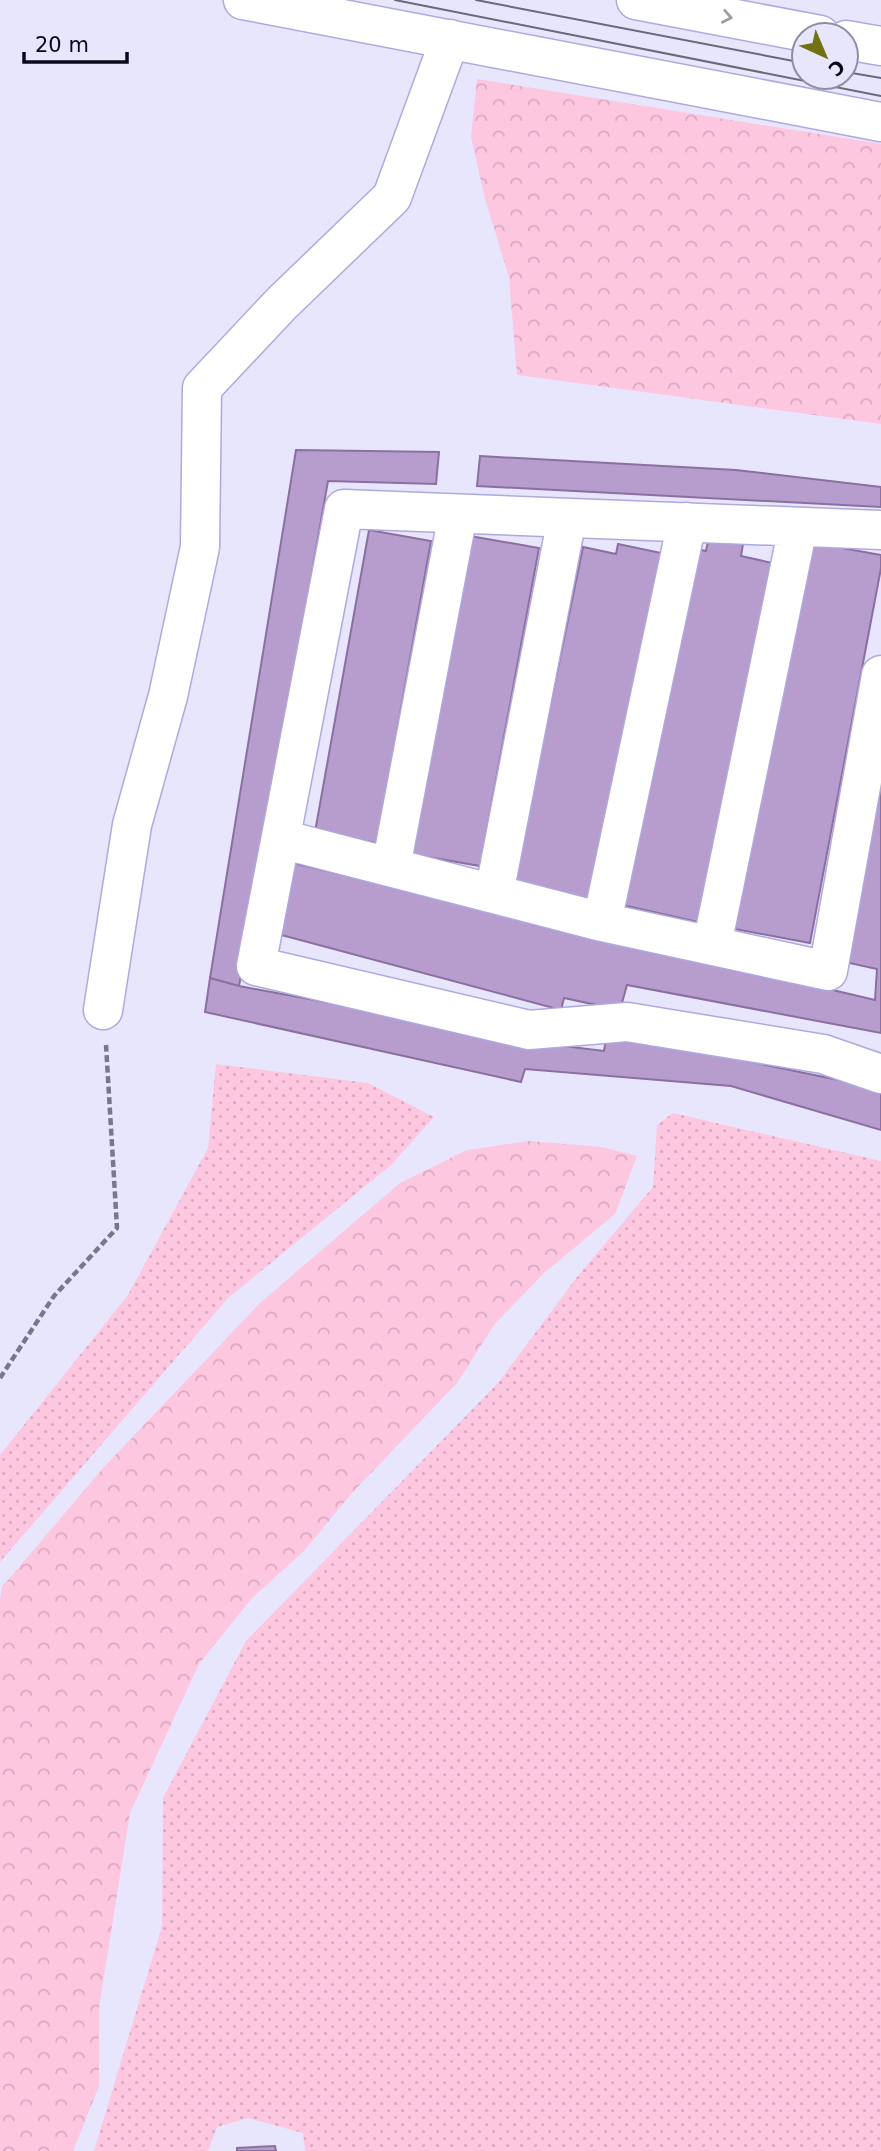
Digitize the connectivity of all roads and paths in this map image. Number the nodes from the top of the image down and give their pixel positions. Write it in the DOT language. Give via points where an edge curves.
graph roads {
  1 [pos="243,0"];
  2 [pos="636,0"];
  3 [pos="790,29"];
  4 [pos="450,39"];
  5 [pos="860,43"];
  6 [pos="881,47"];
  7 [pos="881,122"];
  8 [pos="458,514"];
  9 [pos="567,518"];
  10 [pos="687,522"];
  11 [pos="798,527"];
  12 [pos="881,530"];
  13 [pos="881,675"];
  14 [pos="281,839"];
  15 [pos="391,867"];
  16 [pos="494,894"];
  17 [pos="602,922"];
  18 [pos="712,946"];
  19 [pos="103,1010"];
  20 [pos="881,1074"];
  21 [pos="0,1378"];
  1 -- 4 [label="street"];
  2 -- 3 [label="street, one-way"];
  4 -- 7 [label="street"];
  4 -- 19 [label="street" via="392,197 202,388 200,547 168,696 132,825"];
  5 -- 6 [label="street"];
  8 -- 9 [label="street"];
  8 -- 14 [label="street" via="344,509"];
  8 -- 15 [label="street"];
  9 -- 10 [label="street"];
  9 -- 16 [label="street"];
  10 -- 11 [label="street"];
  10 -- 17 [label="street"];
  11 -- 12 [label="street"];
  11 -- 18 [label="street"];
  13 -- 18 [label="street" via="828,971"];
  14 -- 15 [label="street"];
  14 -- 20 [label="street" via="256,966 529,1030 627,1022 823,1054"];
  15 -- 16 [label="street"];
  16 -- 17 [label="street"];
  17 -- 18 [label="street"];
  19 -- 21 [label="path" via="117,1228 54,1296"];
}
